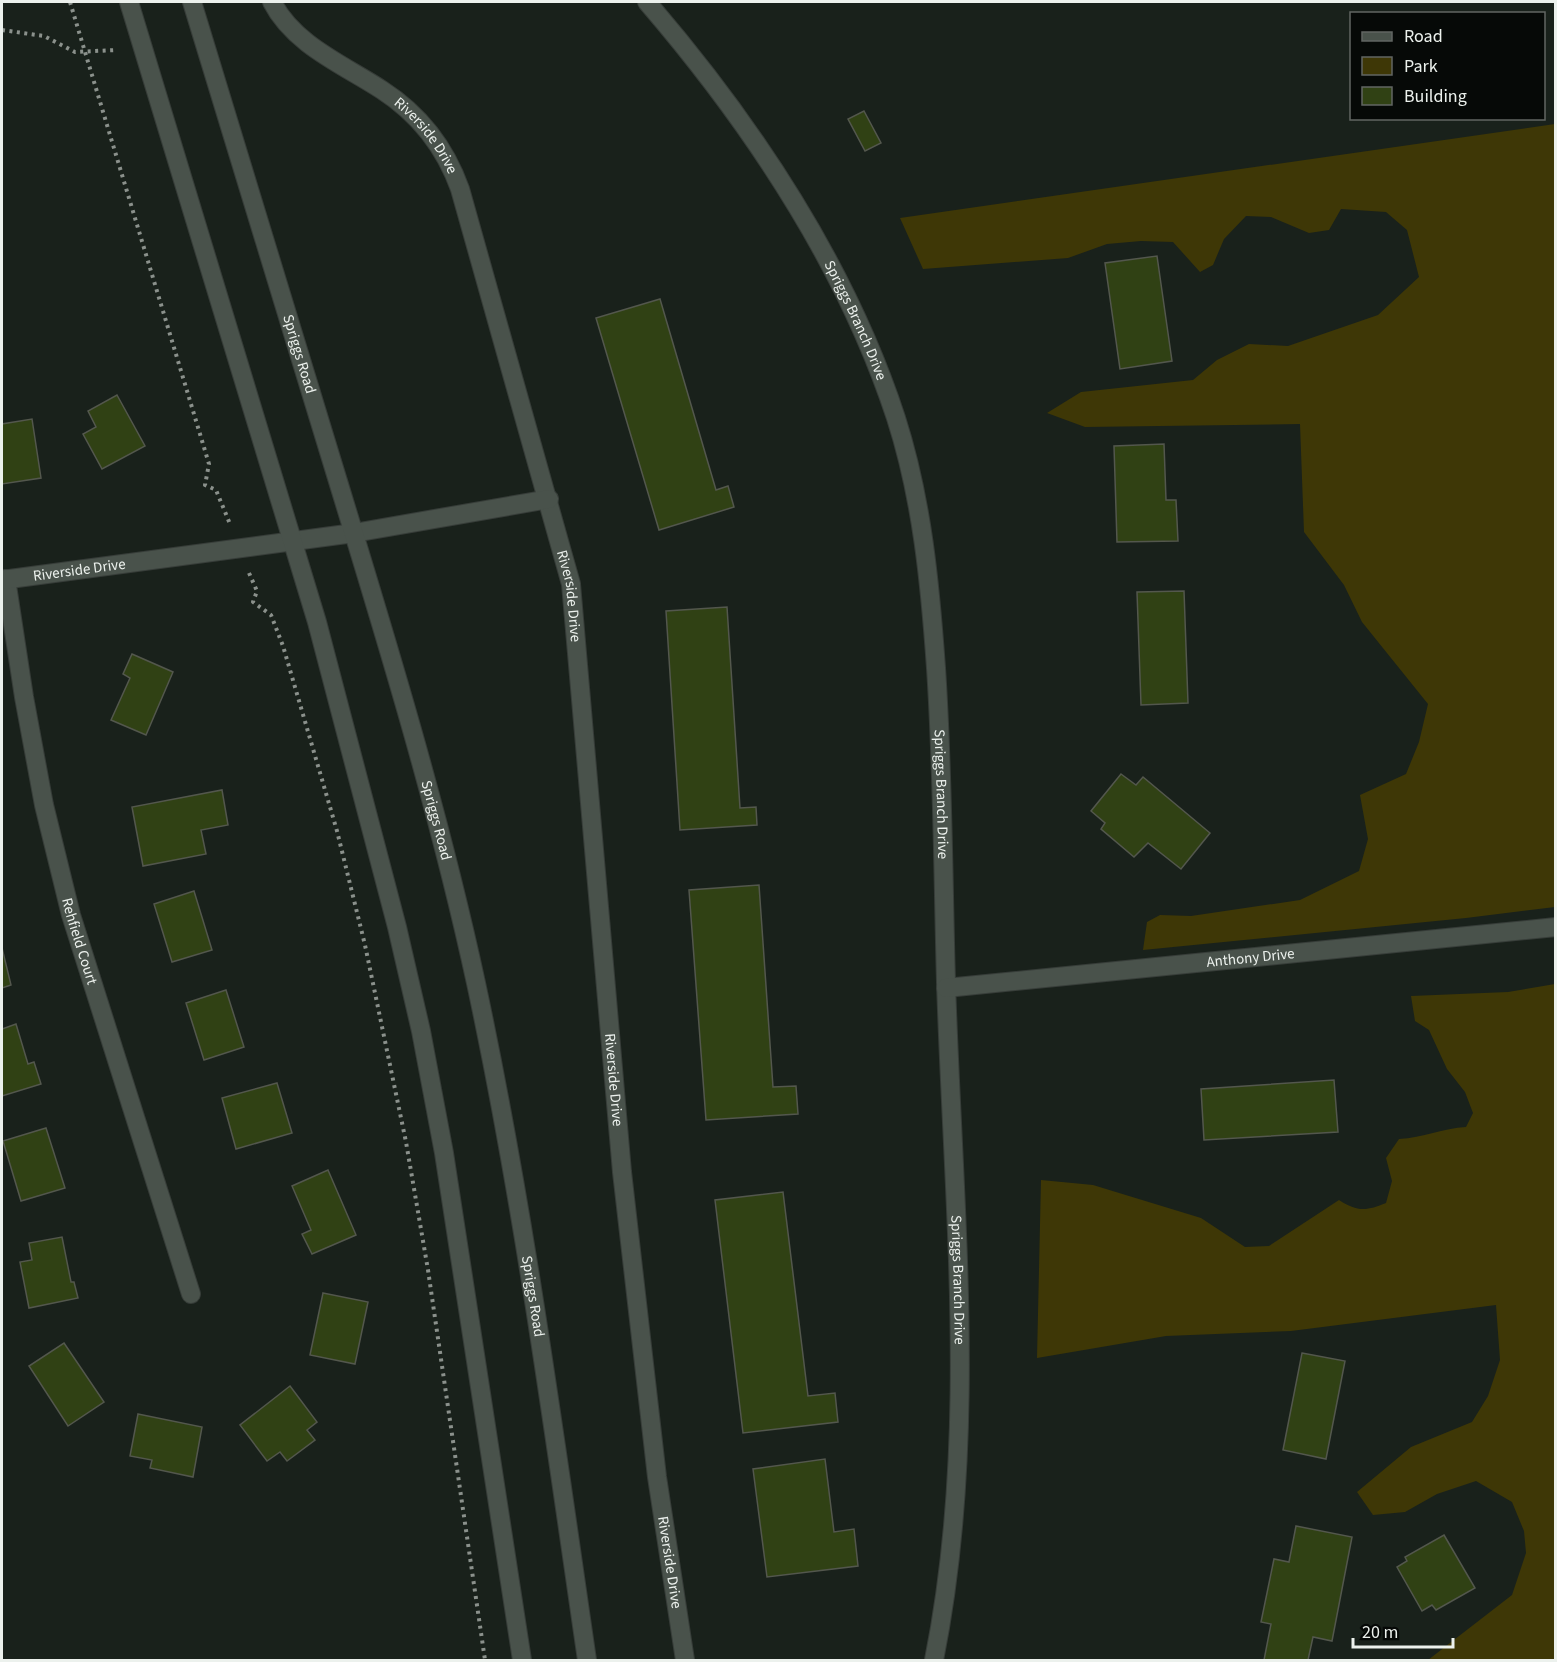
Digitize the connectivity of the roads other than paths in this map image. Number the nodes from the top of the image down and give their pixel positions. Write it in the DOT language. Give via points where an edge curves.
graph roads {
  1 [pos="129,2"];
  2 [pos="192,2"];
  3 [pos="272,2"];
  4 [pos="646,2"];
  5 [pos="549,500"];
  6 [pos="354,533"];
  7 [pos="291,543"];
  8 [pos="4,580"];
  9 [pos="1556,927"];
  10 [pos="946,988"];
  11 [pos="191,1294"];
  12 [pos="522,1660"];
  13 [pos="587,1660"];
  14 [pos="685,1660"];
  15 [pos="934,1660"];
  1 -- 7 [label="street"];
  2 -- 6 [label="street, Spriggs Road"];
  3 -- 5 [label="street, Riverside Drive" via="287,23 316,49 411,112 447,156 460,189"];
  4 -- 10 [label="street, Spriggs Branch Drive" via="723,98 790,196 842,286 897,421 917,499 931,587 939,710"];
  5 -- 6 [label="street, Riverside Drive"];
  5 -- 14 [label="street, Riverside Drive" via="572,584 622,1172 657,1477"];
  6 -- 7 [label="street, Riverside Drive"];
  6 -- 13 [label="street, Spriggs Road" via="427,782 476,983 516,1187"];
  7 -- 8 [label="street, Riverside Drive"];
  7 -- 12 [label="street" via="317,622 421,1031 444,1153"];
  8 -- 11 [label="street, Rehfield Court" via="34,751 70,915"];
  9 -- 10 [label="street, Anthony Drive"];
  10 -- 15 [label="street, Spriggs Branch Drive" via="960,1277 960,1393 952,1542"];
}
